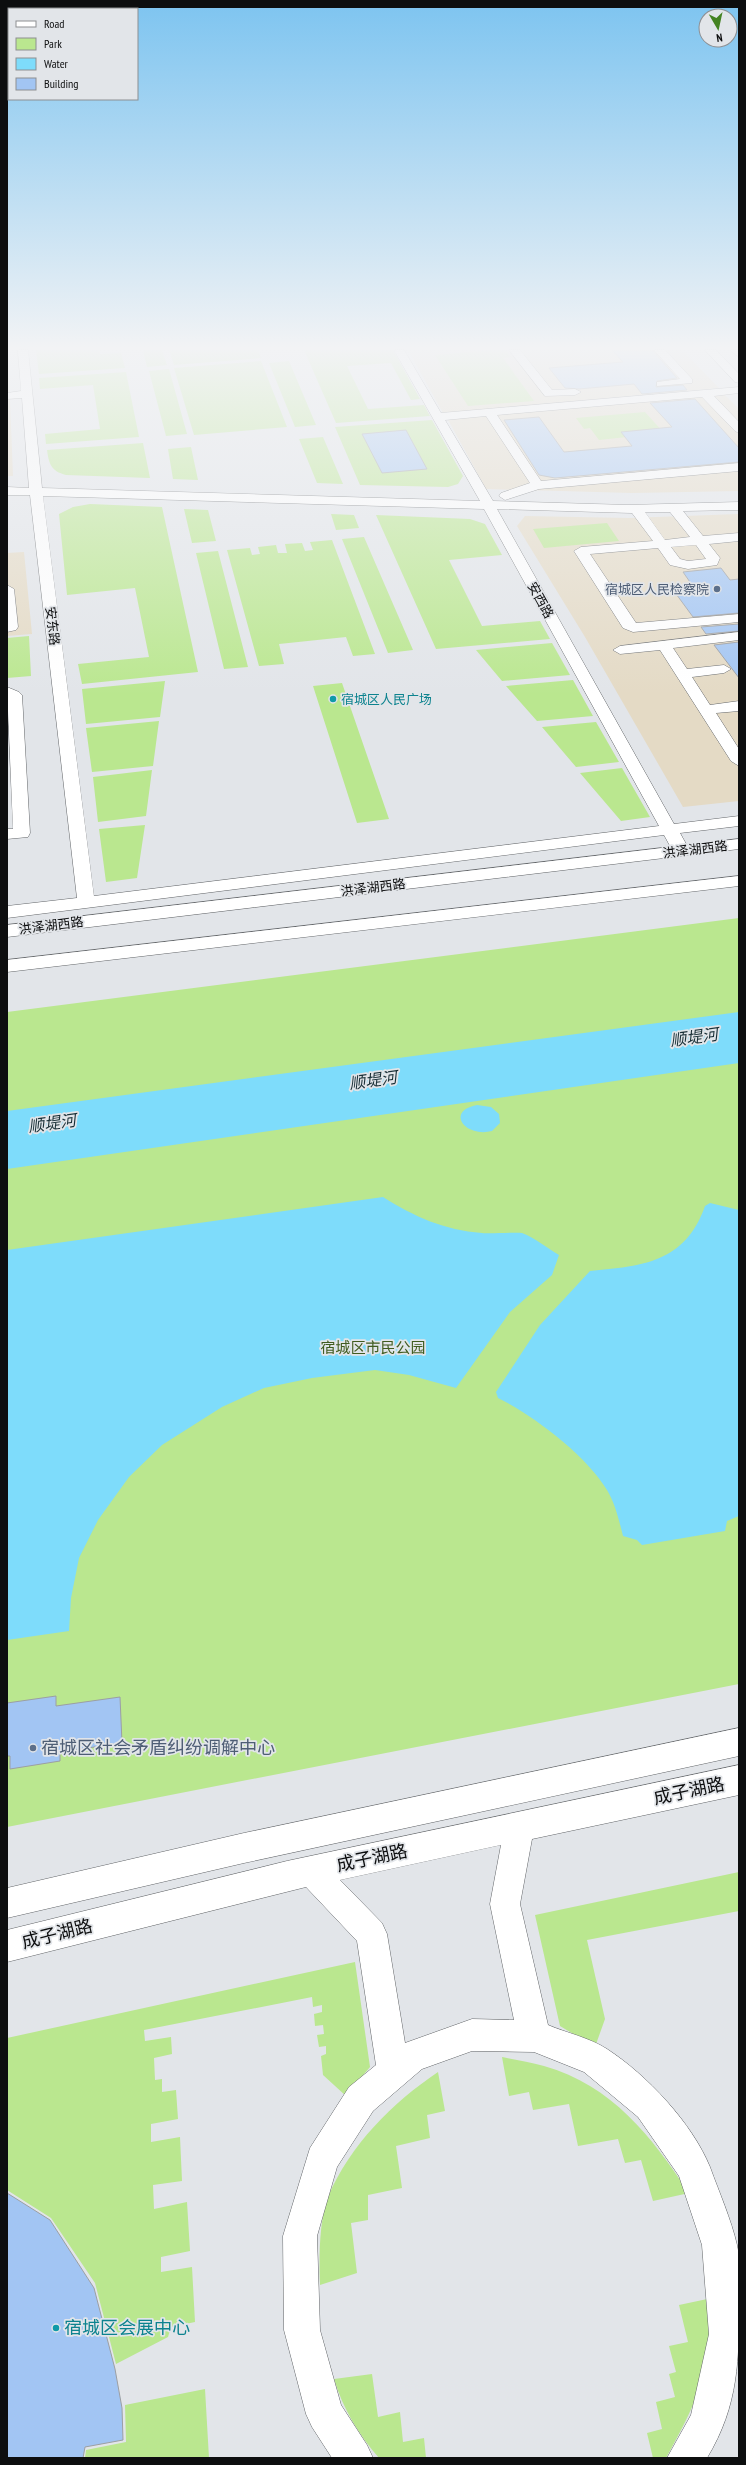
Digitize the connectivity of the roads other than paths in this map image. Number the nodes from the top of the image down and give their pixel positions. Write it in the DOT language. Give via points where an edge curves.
graph roads {
  1 [pos="31,465"];
  2 [pos="466,465"];
  3 [pos="524,465"];
  4 [pos="739,467"];
  5 [pos="32,483"];
  6 [pos="7,484"];
  7 [pos="537,485"];
  8 [pos="7,491"];
  9 [pos="505,496"];
  10 [pos="739,496"];
  11 [pos="486,500"];
  12 [pos="739,506"];
  13 [pos="674,508"];
  14 [pos="636,509"];
  15 [pos="739,537"];
  16 [pos="699,540"];
  17 [pos="662,544"];
  18 [pos="7,588"];
  19 [pos="739,618"];
  20 [pos="7,628"];
  21 [pos="739,636"];
  22 [pos="664,645"];
  23 [pos="620,650"];
  24 [pos="724,669"];
  25 [pos="682,674"];
  26 [pos="7,692"];
  27 [pos="739,706"];
  28 [pos="706,710"];
  29 [pos="739,761"];
  30 [pos="739,821"];
  31 [pos="668,828"];
  32 [pos="7,834"];
  33 [pos="739,844"];
  34 [pos="681,851"];
  35 [pos="739,881"];
  36 [pos="86,902"];
  37 [pos="7,912"];
  38 [pos="7,931"];
  39 [pos="7,966"];
  40 [pos="739,1742"];
  41 [pos="739,1780"];
  42 [pos="518,1827"];
  43 [pos="311,1871"];
  44 [pos="7,1903"];
  45 [pos="7,1946"];
  46 [pos="534,2036"];
  47 [pos="394,2072"];
  48 [pos="730,2243"];
  49 [pos="354,2458"];
  50 [pos="686,2458"];
  1 -- 5 [label="street, 安东路"];
  2 -- 11 [label="street, 安西路"];
  3 -- 7 [label="street"];
  4 -- 7 [label="street"];
  5 -- 6 [label="street"];
  5 -- 8 [label="street"];
  5 -- 11 [label="street"];
  5 -- 36 [label="street, 安东路"];
  7 -- 9 [label="street"];
  9 -- 10 [label="street" via="620,499"];
  9 -- 11 [label="street"];
  11 -- 14 [label="street"];
  11 -- 31 [label="street, 安西路"];
  12 -- 13 [label="street"];
  13 -- 14 [label="street"];
  13 -- 16 [label="street"];
  14 -- 17 [label="street"];
  15 -- 16 [label="street"];
  16 -- 17 [label="street"];
  16 -- 17 [label="street" via="713,558 712,562 680,565"];
  17 -- 19 [label="street" via="581,552 628,625 644,628"];
  18 -- 20 [label="street" via="11,628"];
  21 -- 22 [label="street"];
  22 -- 23 [label="street"];
  22 -- 25 [label="street"];
  24 -- 25 [label="street"];
  25 -- 28 [label="street"];
  26 -- 32 [label="street" via="14,695 22,833"];
  27 -- 28 [label="street"];
  28 -- 29 [label="street"];
  30 -- 31 [label="street"];
  31 -- 34 [label="street, 安西路"];
  31 -- 36 [label="street"];
  33 -- 34 [label="street, 洪泽湖西路"];
  34 -- 38 [label="street, 洪泽湖西路"];
  35 -- 39 [label="street"];
  36 -- 37 [label="street"];
  40 -- 44 [label="street" via="244,1848"];
  41 -- 42 [label="street, 成子湖路"];
  42 -- 43 [label="street, 成子湖路"];
  42 -- 46 [label="street" via="505,1904"];
  43 -- 45 [label="street, 成子湖路"];
  43 -- 47 [label="street" via="371,1934"];
  46 -- 47 [label="street" via="472,2035 412,2057"];
  46 -- 48 [label="street" via="595,2060 650,2105 693,2168"];
  47 -- 49 [label="street" via="360,2099 322,2160 300,2236 302,2330 325,2414"];
  48 -- 50 [label="street" via="727,2334 708,2422"];
}
